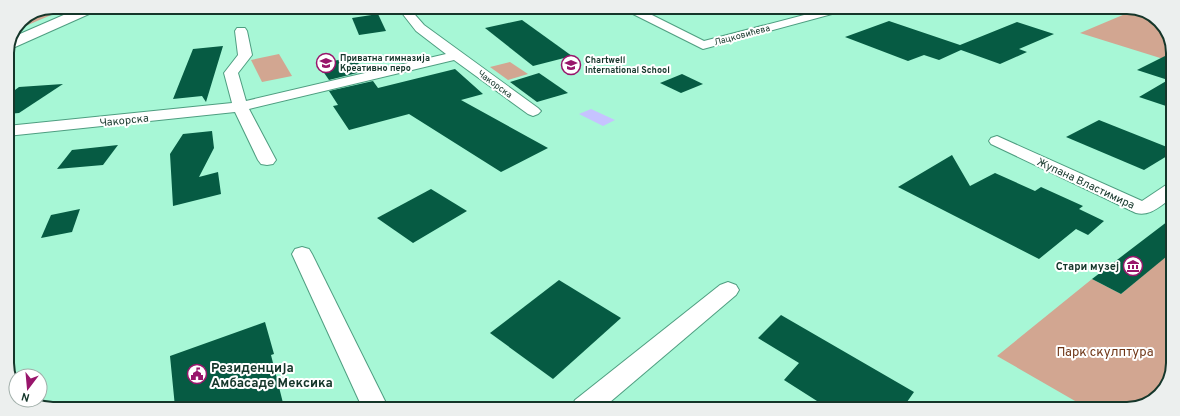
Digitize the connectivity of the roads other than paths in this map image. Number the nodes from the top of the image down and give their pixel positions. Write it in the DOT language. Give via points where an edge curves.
graph roads {
  1 [pos="77,14"];
  2 [pos="408,14"];
  3 [pos="641,14"];
  4 [pos="819,14"];
  5 [pos="241,31"];
  6 [pos="16,41"];
  7 [pos="457,56"];
  8 [pos="240,107"];
  9 [pos="533,112"];
  10 [pos="14,130"];
  11 [pos="997,141"];
  12 [pos="267,160"];
  13 [pos="1166,193"];
  14 [pos="302,254"];
  15 [pos="728,290"];
  16 [pos="373,402"];
  17 [pos="591,402"];
  1 -- 6 [label="main road"];
  2 -- 7 [label="street, Чакорска" via="420,28"];
  3 -- 4 [label="street, Лацковићева" via="703,45"];
  5 -- 8 [label="street" via="245,55 231,73"];
  7 -- 8 [label="street, Чакорска"];
  7 -- 9 [label="street, Чакорска"];
  8 -- 10 [label="street, Чакорска"];
  8 -- 12 [label="street"];
  11 -- 13 [label="street, Жупана Властимира" via="1143,209"];
  14 -- 16 [label="street"];
  15 -- 17 [label="street"];
}
